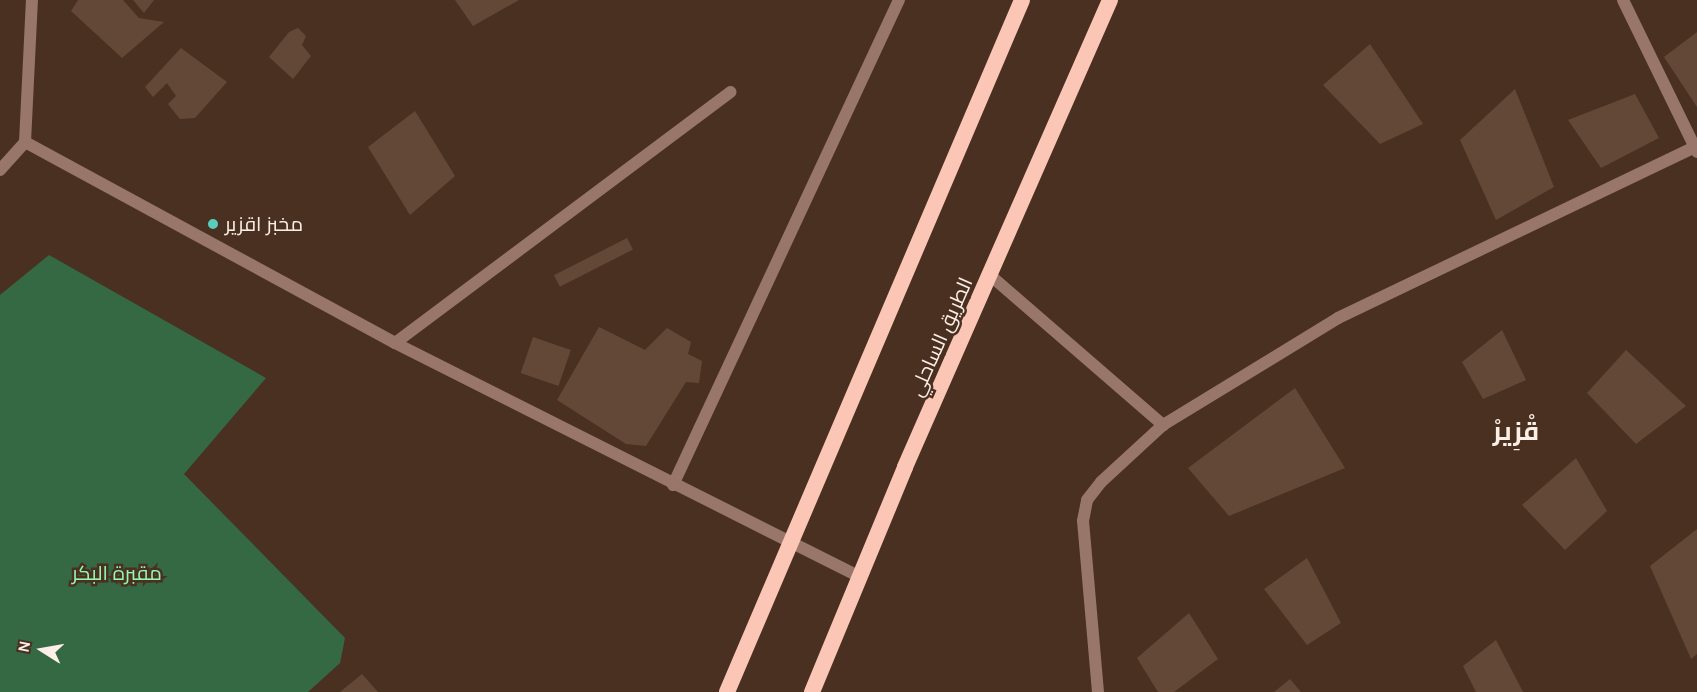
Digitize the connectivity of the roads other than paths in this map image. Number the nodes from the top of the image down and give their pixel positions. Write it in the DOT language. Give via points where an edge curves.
graph roads {
  1 [pos="32,0"];
  2 [pos="899,0"];
  3 [pos="1022,0"];
  4 [pos="1110,0"];
  5 [pos="1623,0"];
  6 [pos="731,92"];
  7 [pos="25,142"];
  8 [pos="1696,149"];
  9 [pos="0,170"];
  10 [pos="991,276"];
  11 [pos="395,343"];
  12 [pos="1163,425"];
  13 [pos="673,485"];
  14 [pos="789,542"];
  15 [pos="860,577"];
  16 [pos="727,692"];
  17 [pos="812,692"];
  18 [pos="1098,692"];
  1 -- 7 [label="street"];
  2 -- 13 [label="street"];
  3 -- 14 [label="highway"];
  4 -- 10 [label="highway, الطريق الساحلي"];
  5 -- 8 [label="street"];
  6 -- 11 [label="street"];
  7 -- 9 [label="street"];
  7 -- 11 [label="street"];
  8 -- 12 [label="street" via="1338,318"];
  10 -- 12 [label="street"];
  10 -- 15 [label="highway, الطريق الساحلي"];
  11 -- 13 [label="street"];
  12 -- 18 [label="street" via="1087,500 1083,540"];
  13 -- 14 [label="street"];
  14 -- 15 [label="street"];
  14 -- 16 [label="highway"];
  15 -- 17 [label="highway, الطريق الساحلي"];
}
